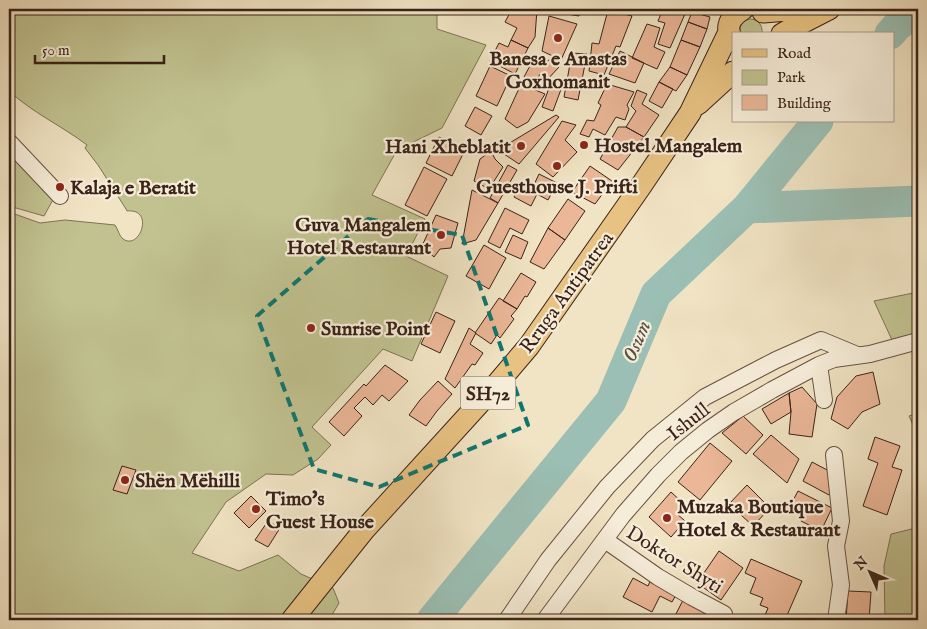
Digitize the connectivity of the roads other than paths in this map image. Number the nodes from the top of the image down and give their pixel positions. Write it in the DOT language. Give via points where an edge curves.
graph roads {
  1 [pos="829,9"];
  2 [pos="745,17"];
  3 [pos="791,17"];
  4 [pos="736,32"];
  5 [pos="771,32"];
  6 [pos="732,40"];
  7 [pos="732,73"];
  8 [pos="690,113"];
  9 [pos="9,142"];
  10 [pos="60,196"];
  11 [pos="918,341"];
  12 [pos="859,355"];
  13 [pos="819,365"];
  14 [pos="824,400"];
  15 [pos="834,455"];
  16 [pos="604,540"];
  17 [pos="724,614"];
  18 [pos="292,620"];
  19 [pos="507,620"];
  20 [pos="545,620"];
  21 [pos="836,620"];
  1 -- 3 [label="main road"];
  2 -- 3 [label="main road"];
  2 -- 4 [label="main road, Rruga Antipatrea / SH72"];
  2 -- 5 [label="main road" via="769,19"];
  6 -- 8 [label="main road, Rruga Antipatrea / SH72"];
  7 -- 8 [label="main road, SH72"];
  8 -- 18 [label="main road, Rruga Antipatrea / SH72" via="529,346 364,530"];
  9 -- 10 [label="street"];
  11 -- 12 [label="street, Ishull"];
  12 -- 13 [label="street, Ishull"];
  12 -- 19 [label="street" via="821,340 705,397 653,439 607,487 548,560"];
  13 -- 14 [label="street"];
  13 -- 16 [label="street, Ishull" via="708,430 658,475"];
  15 -- 21 [label="street" via="841,521 836,546 841,586"];
  16 -- 17 [label="street, Doktor Shyti" via="658,577"];
  16 -- 20 [label="street, Ishull"];
}
